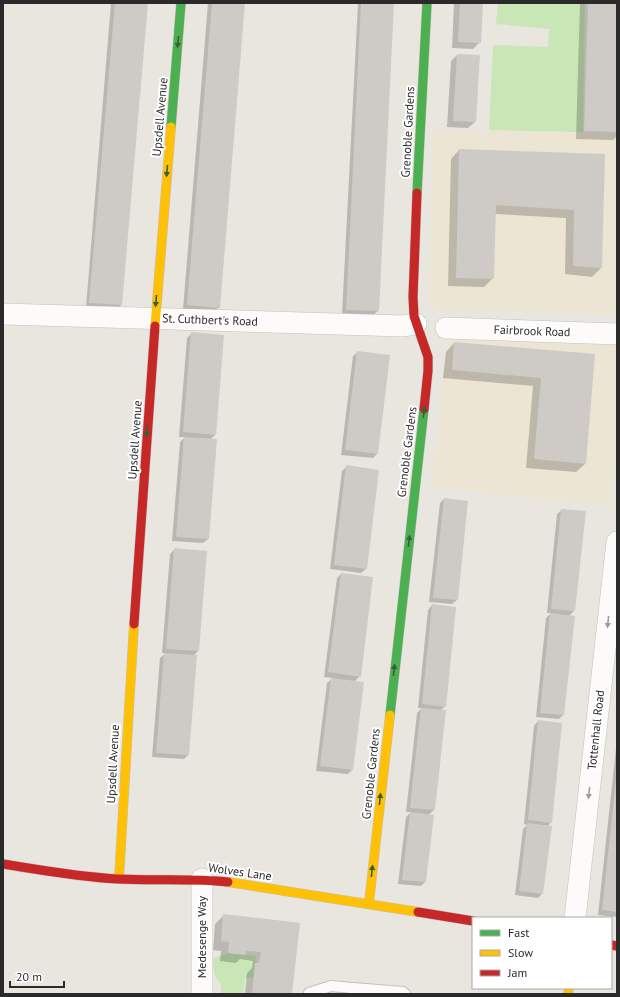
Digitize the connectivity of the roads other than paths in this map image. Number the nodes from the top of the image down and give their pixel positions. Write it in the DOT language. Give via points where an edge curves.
graph roads {
  1 [pos="181,3"];
  2 [pos="427,3"];
  3 [pos="3,314"];
  4 [pos="155,319"];
  5 [pos="416,324"];
  6 [pos="446,328"];
  7 [pos="617,334"];
  8 [pos="617,542"];
  9 [pos="3,864"];
  10 [pos="119,879"];
  11 [pos="202,879"];
  12 [pos="368,904"];
  13 [pos="575,917"];
  14 [pos="472,921"];
  15 [pos="353,991"];
  16 [pos="309,993"];
  17 [pos="202,994"];
  18 [pos="405,994"];
  1 -- 4 [label="street, Upsdell Avenue, one-way"];
  2 -- 5 [label="street, Grenoble Gardens" via="413,297"];
  3 -- 4 [label="street, St. Cuthbert's Road"];
  4 -- 5 [label="street, St. Cuthbert's Road" via="402,326"];
  4 -- 10 [label="street, Upsdell Avenue, one-way"];
  12 -- 5 [label="street, Grenoble Gardens, one-way" via="428,371 428,357"];
  6 -- 7 [label="street, Fairbrook Road"];
  8 -- 13 [label="street, Tottenhall Road, one-way"];
  9 -- 10 [label="street, Wolves Lane" via="80,876"];
  10 -- 11 [label="street, Wolves Lane"];
  11 -- 12 [label="street, Wolves Lane"];
  11 -- 17 [label="street, Medesenge Way"];
  12 -- 14 [label="street, Wolves Lane"];
  15 -- 16 [label="lane" via="331,986"];
  15 -- 18 [label="lane"];
}
